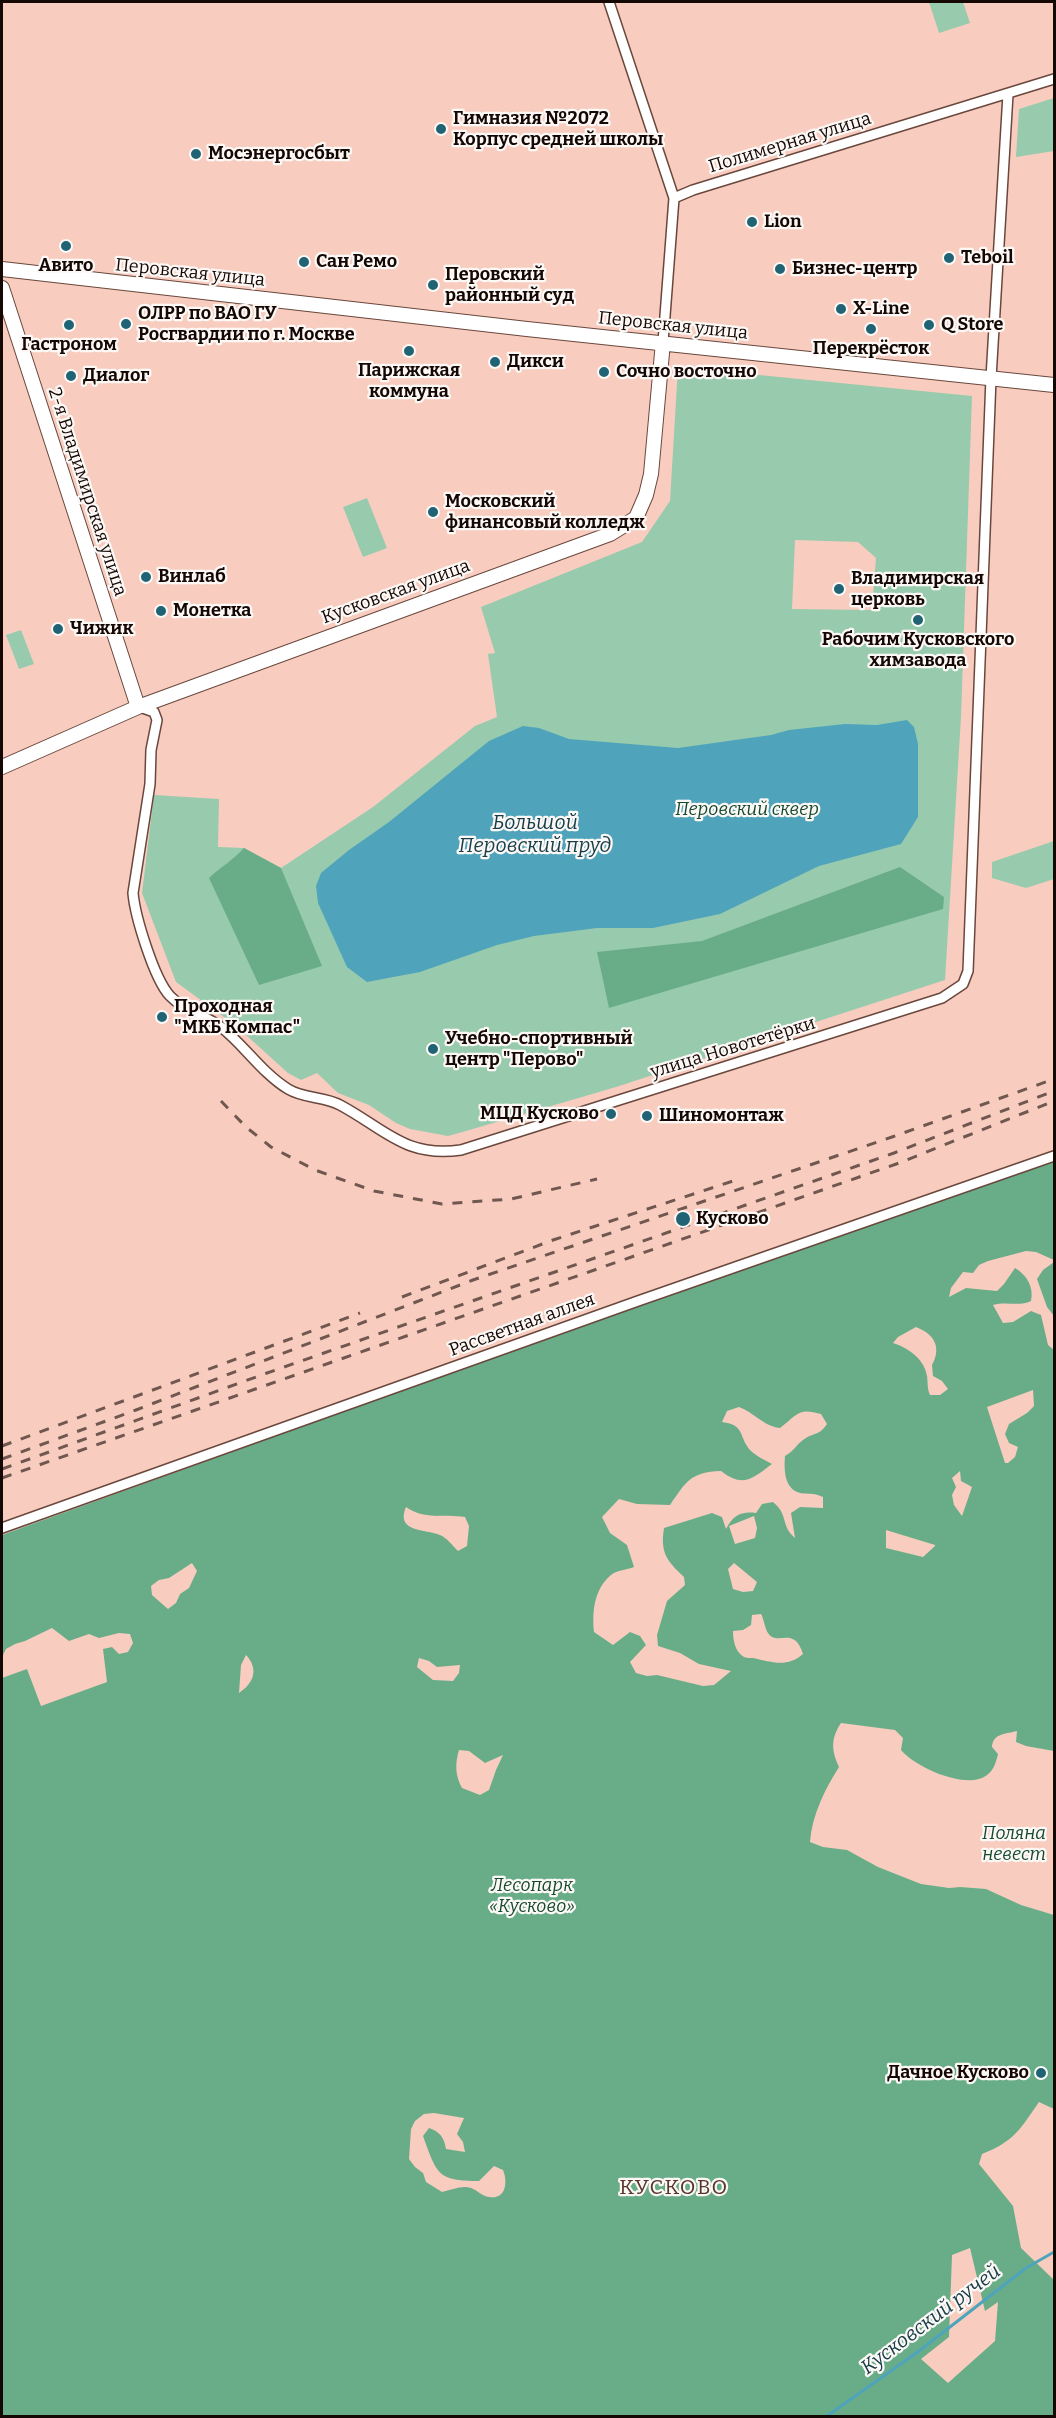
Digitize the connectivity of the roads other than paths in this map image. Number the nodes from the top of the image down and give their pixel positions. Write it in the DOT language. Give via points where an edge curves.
graph roads {
  1 [pos="609,2"];
  2 [pos="1054,79"];
  3 [pos="1008,94"];
  4 [pos="674,198"];
  5 [pos="2,268"];
  6 [pos="2,288"];
  7 [pos="663,342"];
  8 [pos="992,378"];
  9 [pos="1054,385"];
  10 [pos="138,706"];
  11 [pos="2,767"];
  12 [pos="1054,1156"];
  13 [pos="2,1528"];
  1 -- 4 [label="street"];
  2 -- 3 [label="street, Полимерная улица"];
  3 -- 4 [label="street, Полимерная улица"];
  3 -- 8 [label="street, улица Новотетёрки"];
  4 -- 7 [label="street"];
  5 -- 7 [label="street, Перовская улица"];
  6 -- 10 [label="street, 2-я Владимирская улица"];
  7 -- 8 [label="street, Перовская улица"];
  7 -- 10 [label="street, Кусковская улица" via="651,474 636,518 610,534"];
  8 -- 9 [label="street, Перовская улица"];
  8 -- 10 [label="street, улица Новотетёрки" via="968,971 963,984 951,994 461,1150 429,1152 414,1147 340,1105 290,1090 220,1026 171,996 162,984 134,907 157,716"];
  10 -- 11 [label="street, Кусковская улица"];
  12 -- 13 [label="street, Рассветная аллея"];
}
